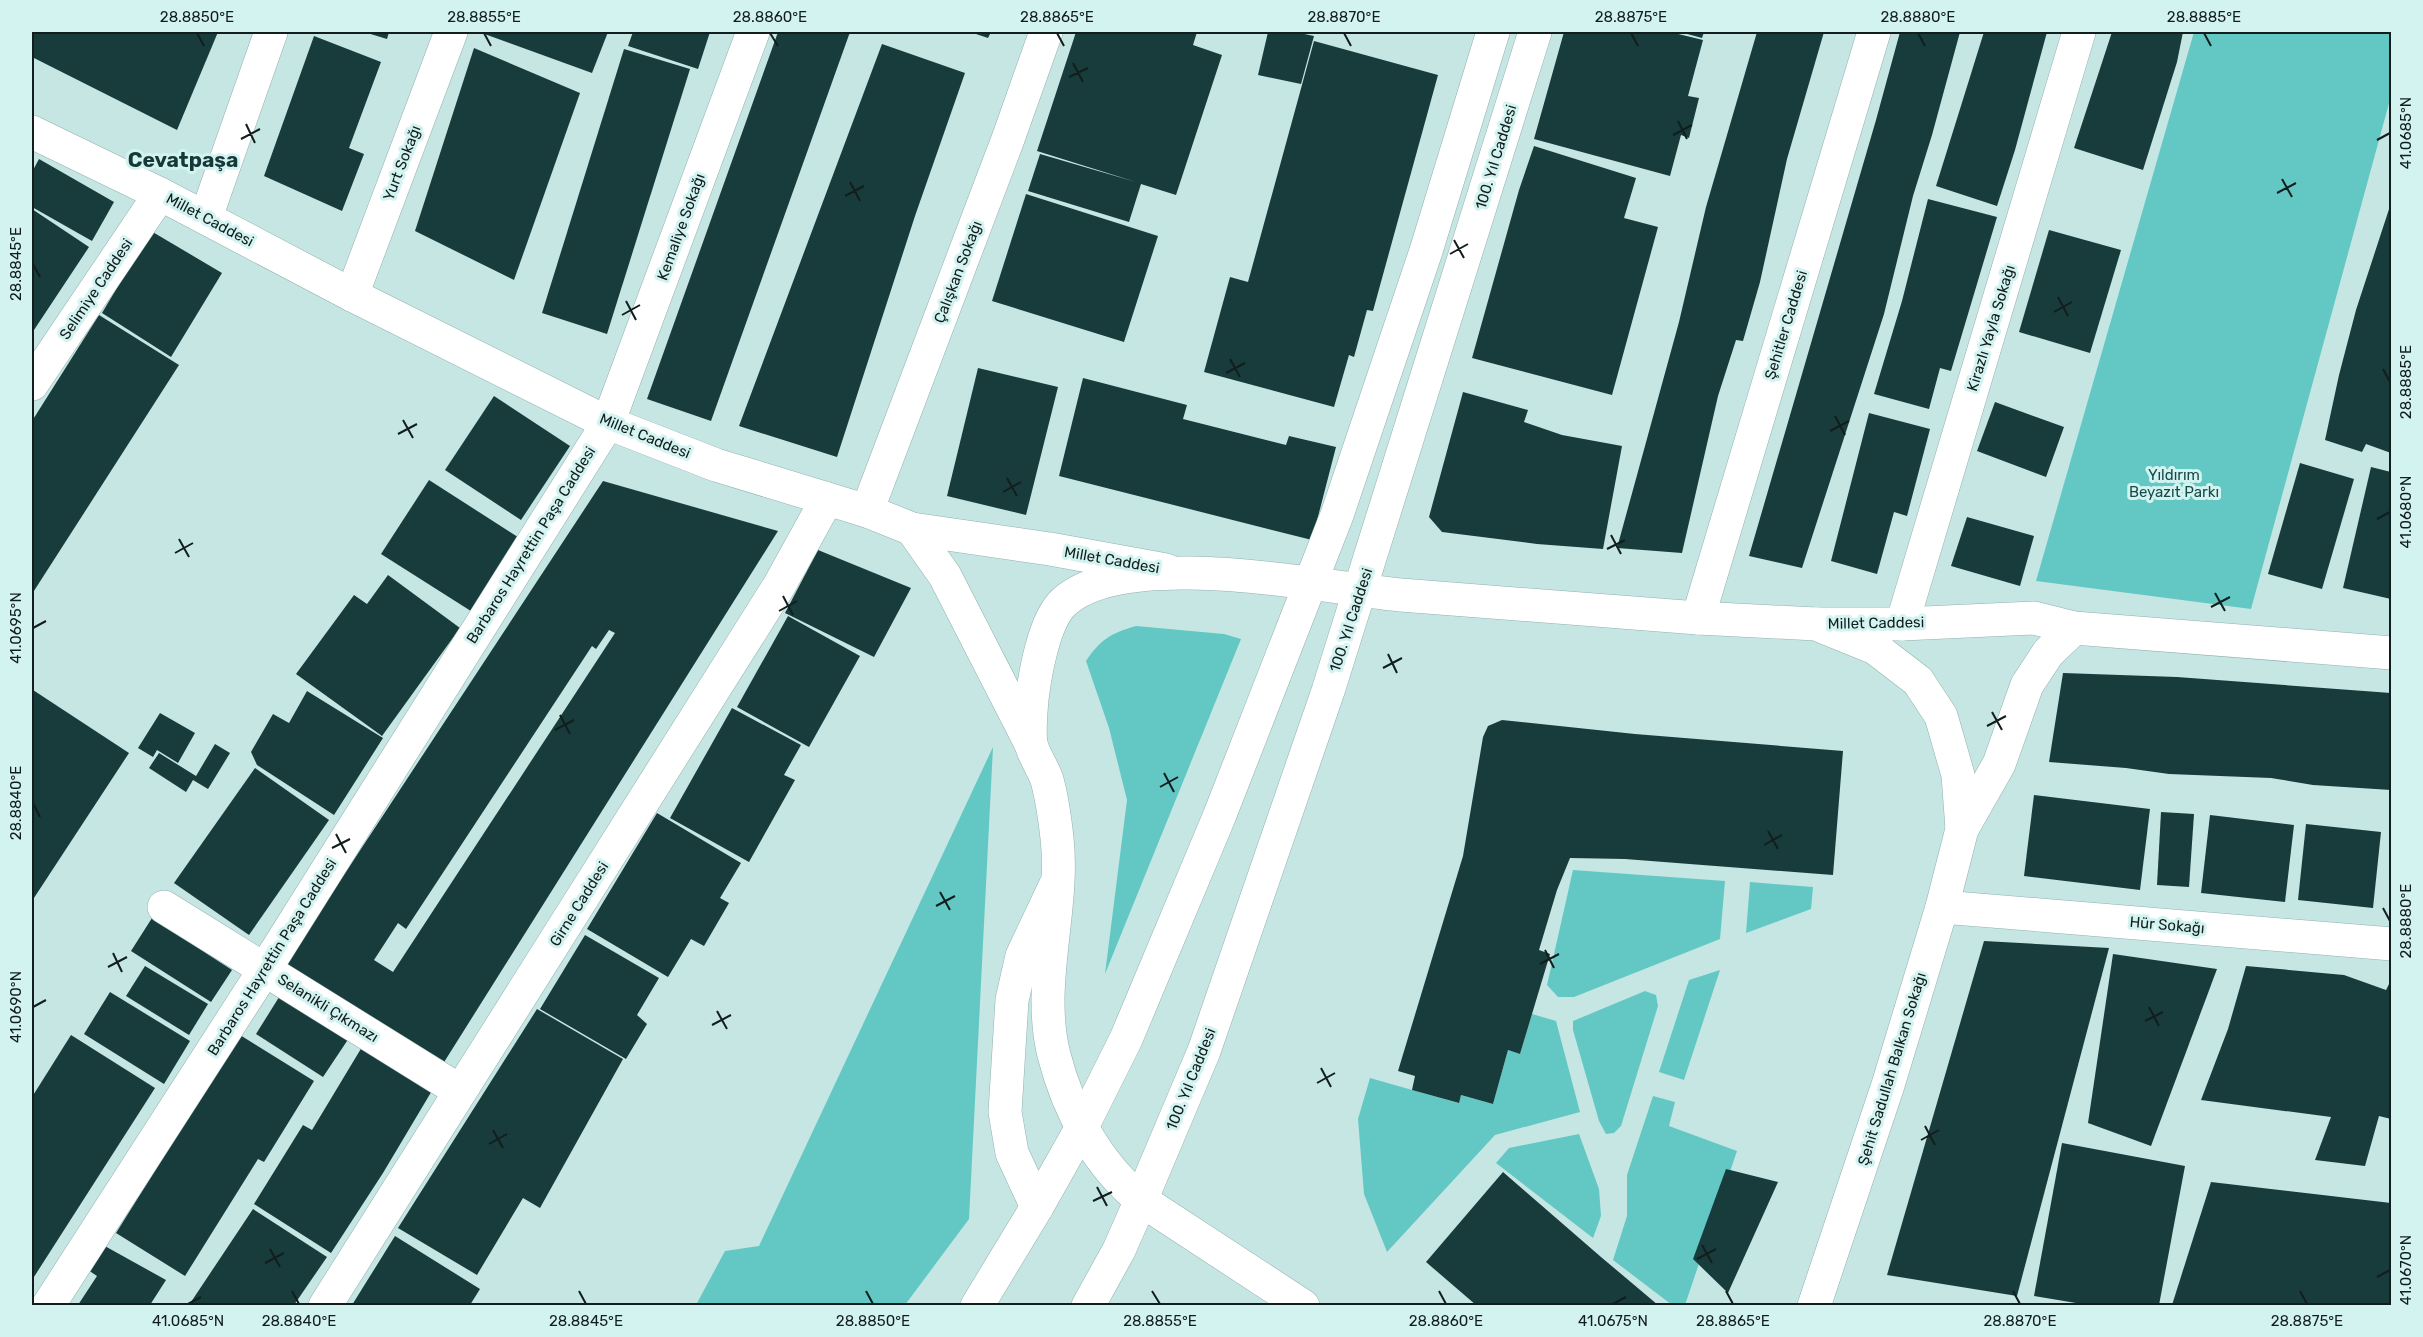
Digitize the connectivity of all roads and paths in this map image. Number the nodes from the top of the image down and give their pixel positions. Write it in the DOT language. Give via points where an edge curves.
graph roads {
  1 [pos="272,32"];
  2 [pos="451,32"];
  3 [pos="753,32"];
  4 [pos="1046,32"];
  5 [pos="1493,32"];
  6 [pos="1535,32"];
  7 [pos="1874,32"];
  8 [pos="2079,32"];
  9 [pos="32,132"];
  10 [pos="160,194"];
  11 [pos="206,217"];
  12 [pos="352,295"];
  13 [pos="32,384"];
  14 [pos="608,423"];
  15 [pos="827,499"];
  16 [pos="867,512"];
  17 [pos="912,530"];
  18 [pos="1179,572"];
  19 [pos="1310,582"];
  20 [pos="1360,591"];
  21 [pos="1698,618"];
  22 [pos="1816,624"];
  23 [pos="1902,624"];
  24 [pos="2074,627"];
  25 [pos="2391,653"];
  26 [pos="1032,744"];
  27 [pos="1962,829"];
  28 [pos="1056,884"];
  29 [pos="164,907"];
  30 [pos="1942,907"];
  31 [pos="2391,944"];
  32 [pos="265,969"];
  33 [pos="460,1091"];
  34 [pos="1082,1127"];
  35 [pos="1141,1200"];
  36 [pos="1037,1207"];
  37 [pos="48,1305"];
  38 [pos="325,1305"];
  39 [pos="977,1305"];
  40 [pos="1088,1305"];
  41 [pos="1303,1305"];
  42 [pos="1814,1305"];
  1 -- 11 [label="main road"];
  2 -- 12 [label="main road, Yurt Sokağı"];
  3 -- 14 [label="main road, Kemaliye Sokağı"];
  4 -- 16 [label="main road, Çalışkan Sokağı"];
  5 -- 19 [label="main road" via="1426,251 1341,503"];
  6 -- 20 [label="main road, 100. Yıl Caddesi"];
  7 -- 21 [label="main road, Şehitler Caddesi"];
  8 -- 23 [label="main road, Kirazlı Yayla Sokağı"];
  9 -- 10 [label="main road, Millet Caddesi"];
  10 -- 11 [label="main road, Millet Caddesi"];
  10 -- 13 [label="main road, Selimiye Caddesi"];
  11 -- 12 [label="main road, Millet Caddesi"];
  12 -- 14 [label="main road, Millet Caddesi"];
  14 -- 15 [label="main road, Millet Caddesi" via="716,465"];
  14 -- 32 [label="main road, Barbaros Hayrettin Paşa Caddesi"];
  15 -- 16 [label="main road, Millet Caddesi"];
  15 -- 33 [label="main road, Girne Caddesi" via="779,586"];
  16 -- 17 [label="main road, Millet Caddesi"];
  17 -- 18 [label="main road, Millet Caddesi"];
  17 -- 26 [label="main road" via="945,576"];
  18 -- 19 [label="main road, Millet Caddesi"];
  18 -- 26 [label="main road" via="1088,586 1062,603 1044,637 1032,700"];
  19 -- 20 [label="main road, Millet Caddesi"];
  19 -- 34 [label="main road" via="1219,817 1126,1039"];
  20 -- 21 [label="main road, Millet Caddesi"];
  20 -- 35 [label="main road, 100. Yıl Caddesi" via="1204,1051"];
  21 -- 22 [label="main road, Millet Caddesi"];
  22 -- 23 [label="main road, Millet Caddesi"];
  22 -- 27 [label="main road, Şehit Sadullah Balkan Sokağı" via="1875,648 1918,681 1941,716 1958,775"];
  23 -- 24 [label="main road, Millet Caddesi" via="2034,618"];
  24 -- 25 [label="main road, Millet Caddesi"];
  24 -- 27 [label="main road, Şehit Sadullah Balkan Sokağı" via="2048,653 2027,685 1999,764"];
  26 -- 28 [label="main road" via="1047,780 1057,840"];
  27 -- 30 [label="main road, Şehit Sadullah Balkan Sokağı"];
  28 -- 34 [label="main road" via="1048,978 1053,1052 1065,1094"];
  28 -- 36 [label="main road" via="1022,956 1012,1000 1005,1112 1012,1153"];
  29 -- 32 [label="main road, Selanikli Çıkmazı"];
  30 -- 31 [label="main road, Hür Sokağı"];
  30 -- 42 [label="main road, Şehit Sadullah Balkan Sokağı" via="1888,1085"];
  32 -- 33 [label="main road, Selanikli Çıkmazı"];
  32 -- 37 [label="main road, Barbaros Hayrettin Paşa Caddesi"];
  33 -- 38 [label="main road, Girne Caddesi"];
  34 -- 35 [label="main road" via="1103,1161"];
  34 -- 36 [label="main road"];
  35 -- 40 [label="main road, 100. Yıl Caddesi"];
  35 -- 41 [label="main road"];
  36 -- 39 [label="main road"];
}
